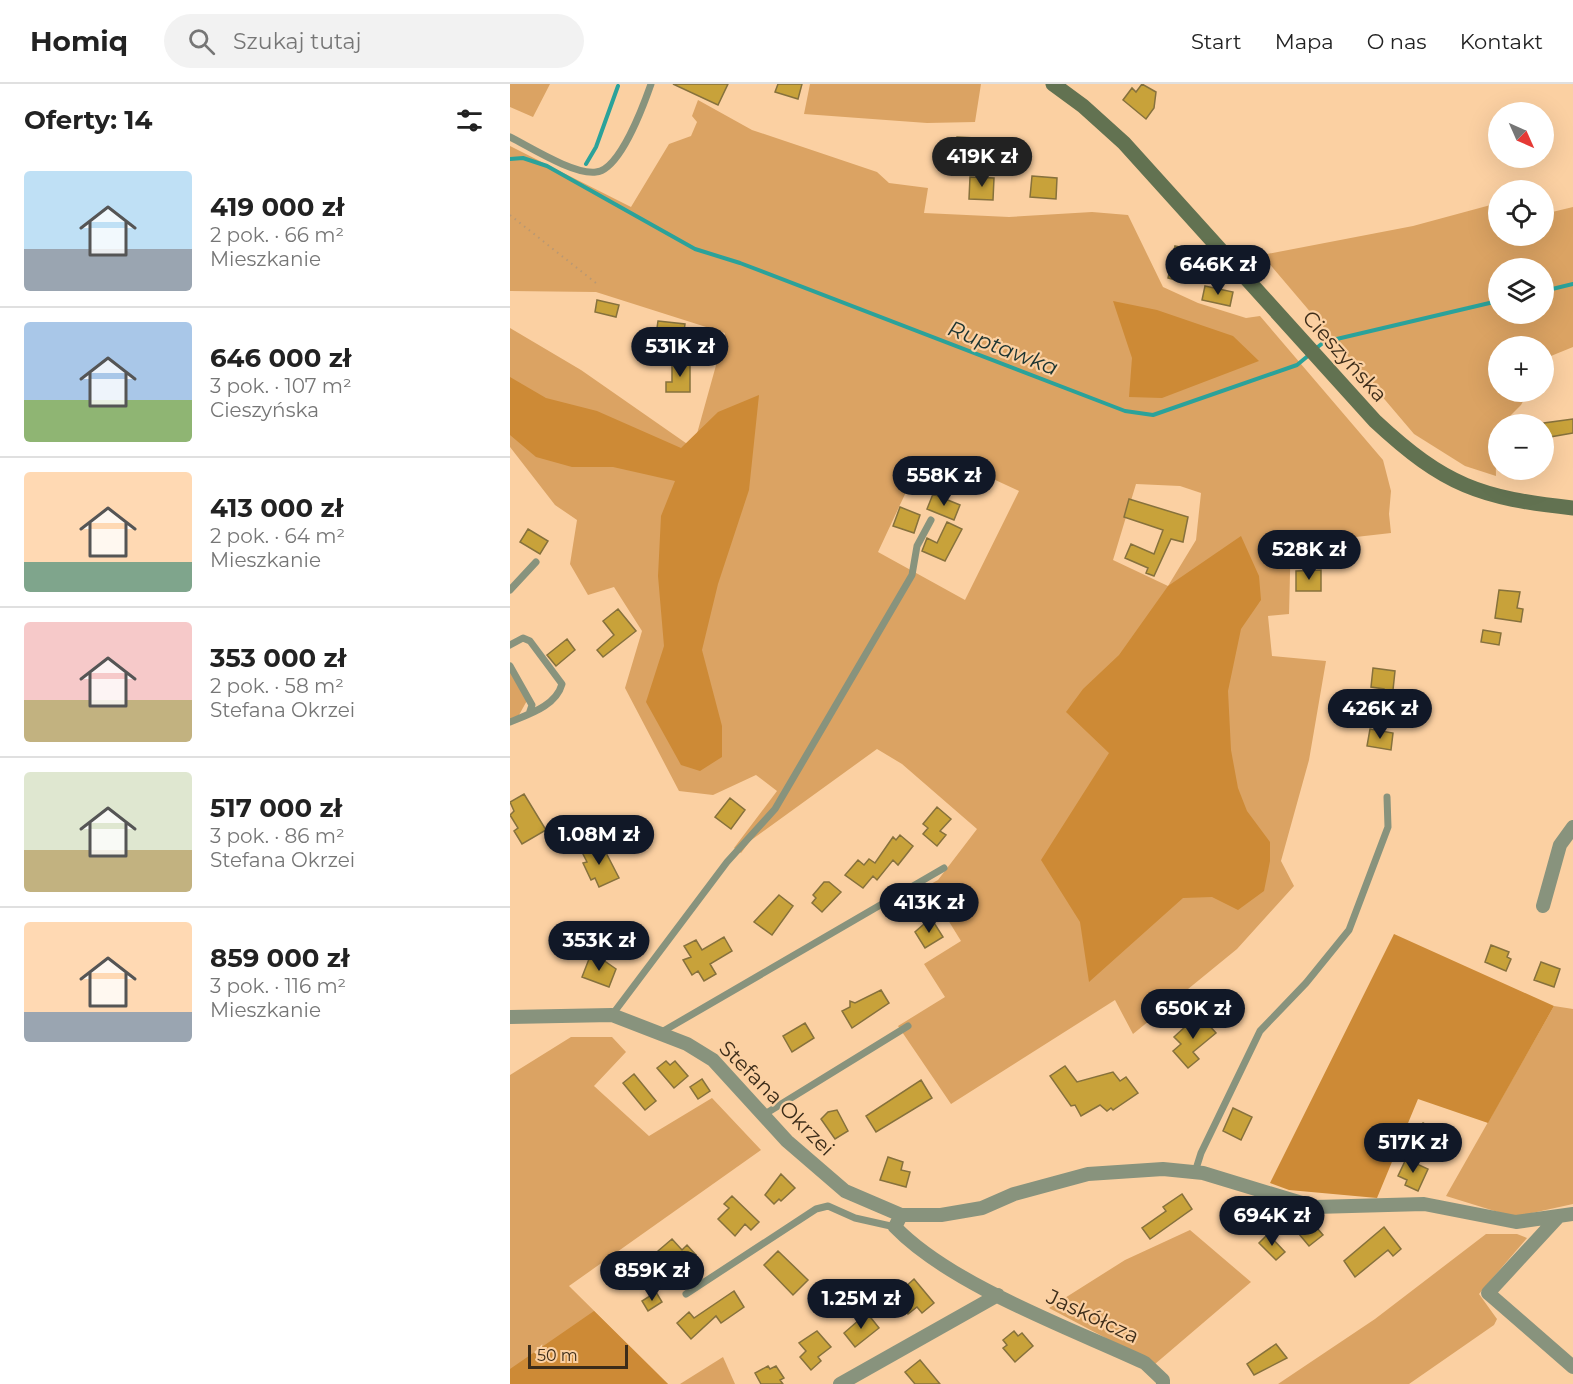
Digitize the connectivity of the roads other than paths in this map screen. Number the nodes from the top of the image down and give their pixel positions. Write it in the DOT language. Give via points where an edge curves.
graph roads {
  1 [pos="651,84"];
  2 [pos="1053,84"];
  3 [pos="510,137"];
  4 [pos="1573,508"];
  5 [pos="931,520"];
  6 [pos="536,562"];
  7 [pos="510,590"];
  8 [pos="510,645"];
  9 [pos="510,666"];
  10 [pos="529,714"];
  11 [pos="510,722"];
  12 [pos="1387,797"];
  13 [pos="1573,827"];
  14 [pos="944,868"];
  15 [pos="1542,906"];
  16 [pos="612,1016"];
  17 [pos="510,1017"];
  18 [pos="909,1026"];
  19 [pos="660,1033"];
  20 [pos="765,1114"];
  21 [pos="1195,1172"];
  22 [pos="1566,1215"];
  23 [pos="898,1221"];
  24 [pos="687,1294"];
  25 [pos="998,1295"];
  26 [pos="1573,1367"];
  27 [pos="840,1384"];
  28 [pos="1163,1384"];
  1 -- 3 [label="lane" via="638,121 608,168 596,172 573,168"];
  2 -- 4 [label="main road, Cieszyńska" via="1132,151 1404,448 1453,482 1519,502"];
  5 -- 16 [label="lane" via="917,546 912,575 775,809 727,862"];
  6 -- 7 [label="lane"];
  8 -- 10 [label="lane" via="523,638 530,641 562,684 559,694"];
  9 -- 10 [label="lane" via="532,705"];
  10 -- 11 [label="lane"];
  12 -- 21 [label="lane" via="1388,827 1349,930 1260,1031"];
  13 -- 15 [label="street" via="1560,845"];
  14 -- 19 [label="lane"];
  16 -- 17 [label="street, Stefana Okrzei"];
  16 -- 19 [label="street, Stefana Okrzei"];
  18 -- 20 [label="lane"];
  19 -- 20 [label="street, Stefana Okrzei" via="713,1060"];
  20 -- 23 [label="street, Stefana Okrzei" via="787,1142 844,1191"];
  21 -- 22 [label="street, Stefana Okrzei" via="1315,1207 1424,1204 1516,1222"];
  21 -- 23 [label="street, Stefana Okrzei" via="1163,1169 1088,1174 1014,1194 982,1208"];
  22 -- 26 [label="street" via="1488,1293"];
  23 -- 24 [label="lane" via="855,1218 828,1206 816,1209"];
  23 -- 25 [label="street, Jaskółcza" via="916,1248"];
  25 -- 27 [label="street"];
  25 -- 28 [label="street, Jaskółcza" via="1145,1363"];
}
